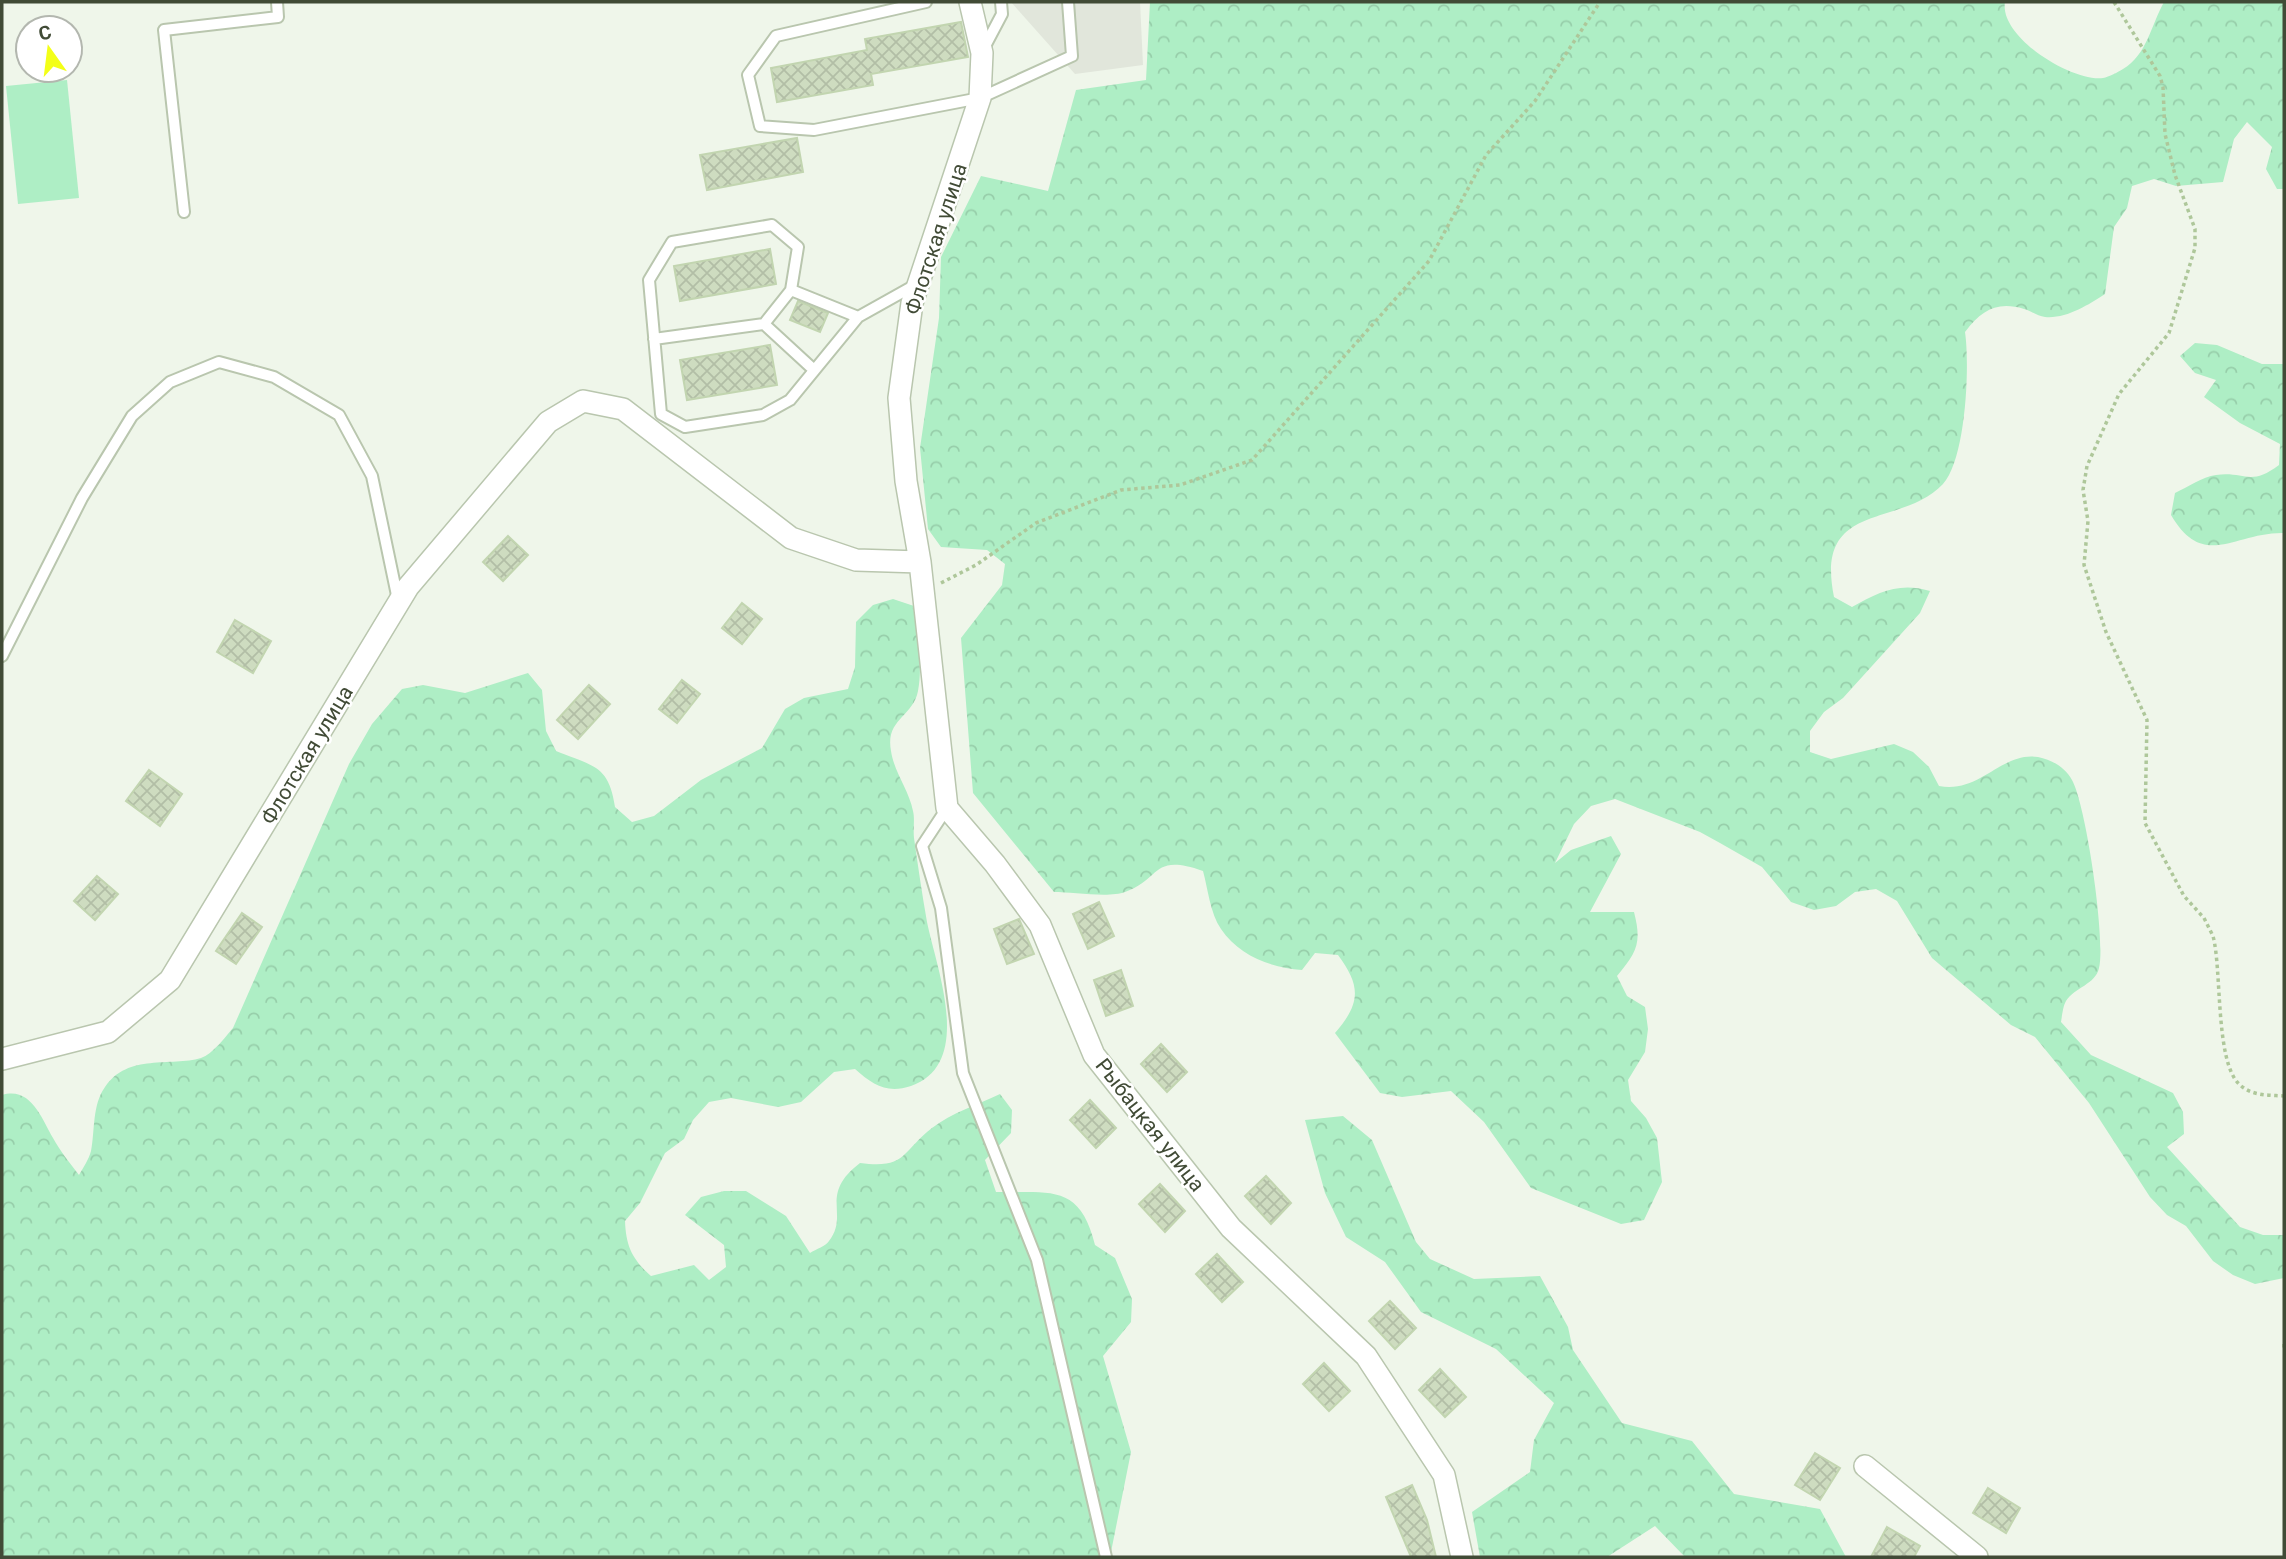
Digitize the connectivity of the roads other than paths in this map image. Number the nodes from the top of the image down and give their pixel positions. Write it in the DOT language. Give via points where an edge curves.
graph roads {
  1 [pos="277,2"];
  2 [pos="926,2"];
  3 [pos="970,2"];
  4 [pos="1001,2"];
  5 [pos="1068,2"];
  6 [pos="982,53"];
  7 [pos="980,98"];
  8 [pos="184,212"];
  9 [pos="918,283"];
  10 [pos="791,290"];
  11 [pos="858,317"];
  12 [pos="764,324"];
  13 [pos="654,339"];
  14 [pos="814,370"];
  15 [pos="920,562"];
  16 [pos="399,603"];
  17 [pos="2,656"];
  18 [pos="947,808"];
  19 [pos="2,1059"];
  20 [pos="1865,1466"];
  21 [pos="1106,1557"];
  22 [pos="1462,1557"];
  23 [pos="1977,1557"];
  1 -- 8 [label="lane" via="278,17 164,30"];
  2 -- 7 [label="lane" via="776,36 748,75 760,125 814,130"];
  3 -- 6 [label="street, Флотская улица"];
  4 -- 6 [label="lane" via="1002,13"];
  5 -- 7 [label="lane" via="1072,56"];
  6 -- 7 [label="street, Флотская улица"];
  7 -- 9 [label="street, Флотская улица"];
  9 -- 11 [label="lane"];
  9 -- 15 [label="street, Флотская улица" via="899,398 906,481"];
  10 -- 11 [label="lane"];
  10 -- 12 [label="lane"];
  10 -- 13 [label="lane" via="798,247 772,225 672,242 649,280"];
  11 -- 14 [label="lane"];
  12 -- 13 [label="lane"];
  12 -- 14 [label="lane"];
  13 -- 14 [label="lane" via="661,414 685,427 763,415 790,400"];
  15 -- 16 [label="street, Флотская улица" via="856,560 791,538 623,409 583,401 548,422"];
  15 -- 18 [label="street"];
  16 -- 17 [label="lane" via="372,476 340,415 274,377 219,362 170,382 132,416 82,498"];
  16 -- 19 [label="street, Флотская улица" via="170,980 108,1032"];
  18 -- 21 [label="lane" via="922,846 941,908 963,1073 1037,1260"];
  18 -- 22 [label="street, Рыбацкая улица" via="1040,925 1094,1055 1231,1228 1366,1356 1444,1475"];
  20 -- 23 [label="street"];
}
